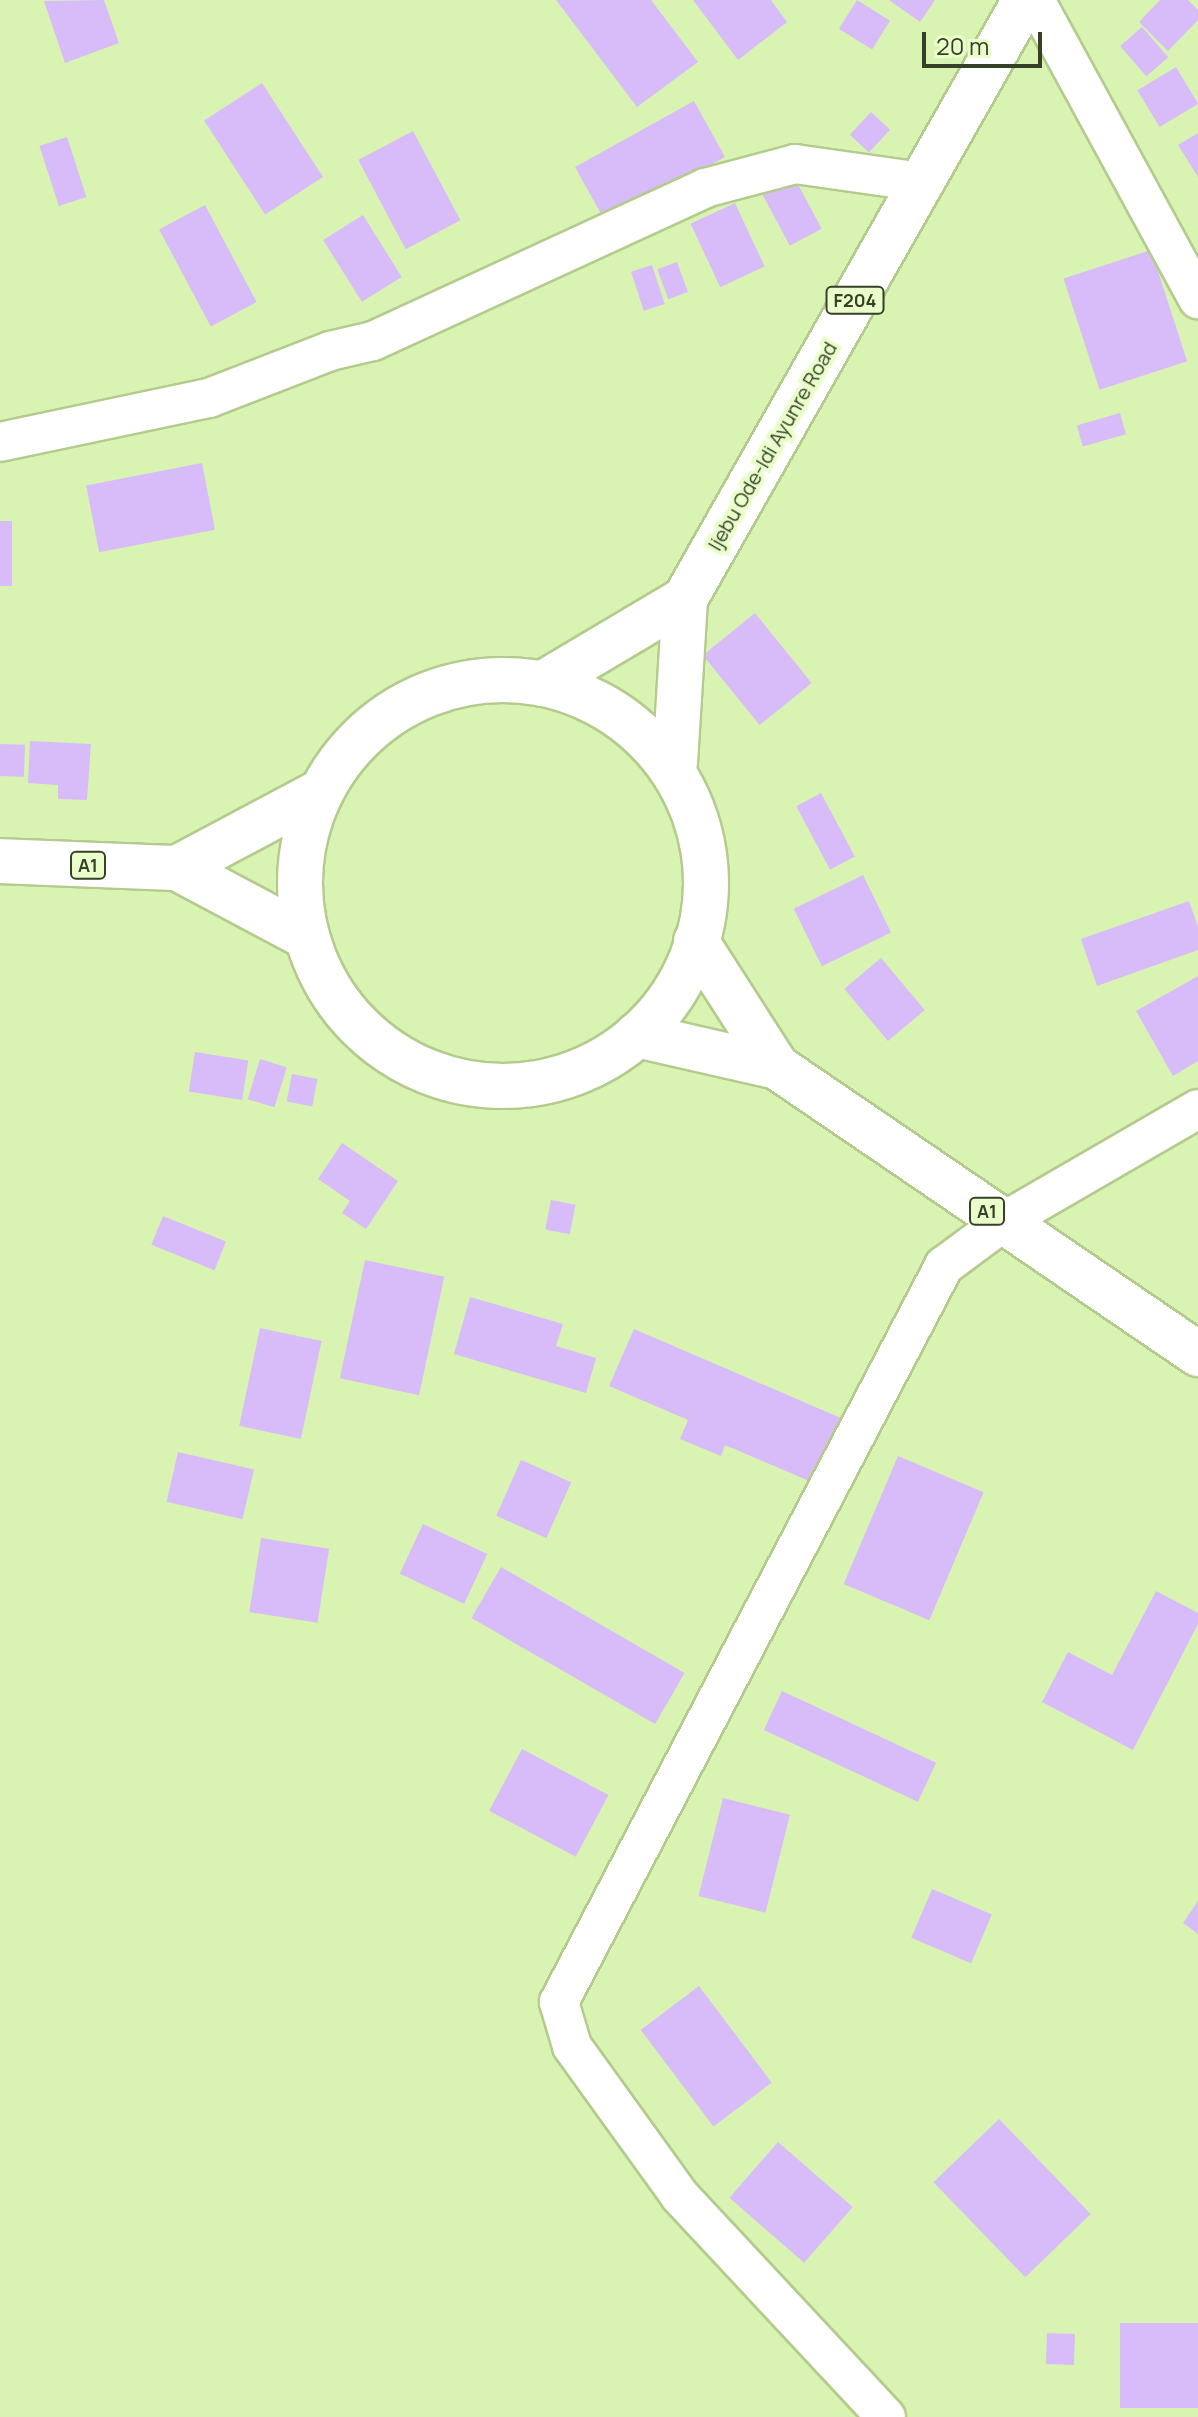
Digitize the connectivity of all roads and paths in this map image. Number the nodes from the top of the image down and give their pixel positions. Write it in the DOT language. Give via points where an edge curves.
graph roads {
  1 [pos="1025,0"];
  2 [pos="1035,0"];
  3 [pos="922,182"];
  4 [pos="1198,299"];
  5 [pos="0,442"];
  6 [pos="685,599"];
  7 [pos="542,684"];
  8 [pos="675,763"];
  9 [pos="322,791"];
  10 [pos="0,861"];
  11 [pos="177,868"];
  12 [pos="307,937"];
  13 [pos="696,941"];
  14 [pos="637,1035"];
  15 [pos="777,1067"];
  16 [pos="1198,1109"];
  17 [pos="1003,1222"];
  18 [pos="1198,1354"];
  19 [pos="886,2417"];
  1 -- 3 [label="main road, Ijebu Ode-Idi Ayunre Road / F204"];
  2 -- 4 [label="street"];
  3 -- 5 [label="street" via="795,164 705,188 373,341 330,351 209,398"];
  3 -- 6 [label="main road, Ijebu Ode-Idi Ayunre Road / F204"];
  6 -- 7 [label="main road, F204"];
  6 -- 8 [label="main road, F204"];
  7 -- 8 [label="main road" via="610,711"];
  7 -- 9 [label="main road" via="467,682 397,709 367,732"];
  8 -- 13 [label="main road" via="691,801 704,866"];
  9 -- 11 [label="main road"];
  9 -- 12 [label="main road" via="301,863"];
  10 -- 11 [label="main road, A1"];
  11 -- 12 [label="main road, A1"];
  12 -- 14 [label="main road" via="340,1005 394,1056 427,1072 500,1087 537,1083 574,1074"];
  13 -- 14 [label="main road" via="682,976"];
  13 -- 15 [label="main road, A1"];
  14 -- 15 [label="main road, A1"];
  15 -- 17 [label="main road, A1"];
  16 -- 17 [label="street"];
  17 -- 18 [label="main road, A1"];
  17 -- 19 [label="street" via="944,1266 559,2002 572,2046 680,2196"];
}
